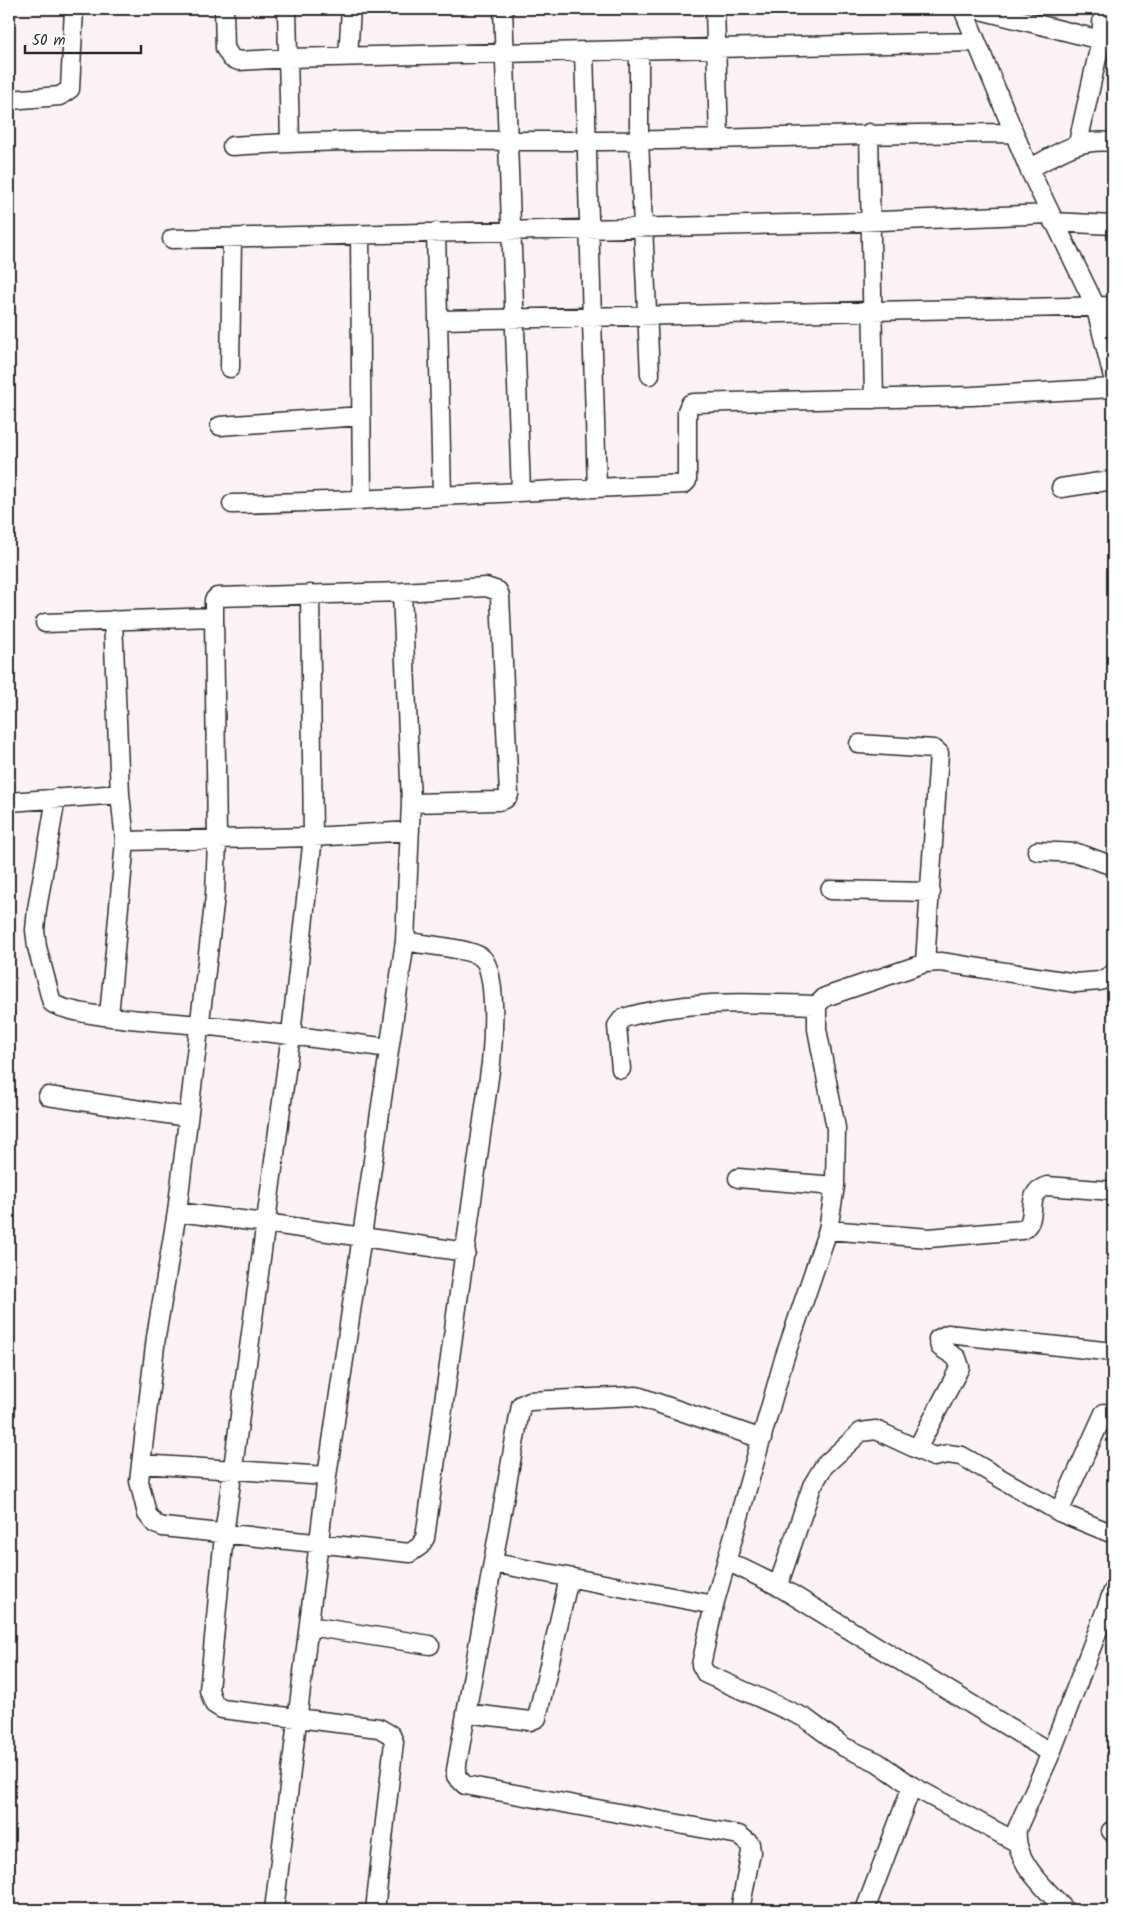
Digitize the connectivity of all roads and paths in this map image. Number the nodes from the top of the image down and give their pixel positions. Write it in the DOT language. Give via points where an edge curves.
graph roads {
  1 [pos="74,9"];
  2 [pos="224,9"];
  3 [pos="286,9"];
  4 [pos="351,9"];
  5 [pos="503,9"];
  6 [pos="715,9"];
  7 [pos="963,9"];
  8 [pos="976,9"];
  9 [pos="1103,9"];
  10 [pos="1107,41"];
  11 [pos="975,42"];
  12 [pos="716,47"];
  13 [pos="640,51"];
  14 [pos="584,52"];
  15 [pos="505,53"];
  16 [pos="348,57"];
  17 [pos="288,58"];
  18 [pos="9,100"];
  19 [pos="869,133"];
  20 [pos="1014,133"];
  21 [pos="719,138"];
  22 [pos="508,139"];
  23 [pos="640,140"];
  24 [pos="585,141"];
  25 [pos="1113,142"];
  26 [pos="290,143"];
  27 [pos="1078,143"];
  28 [pos="232,146"];
  29 [pos="1029,169"];
  30 [pos="1051,218"];
  31 [pos="870,221"];
  32 [pos="1113,225"];
  33 [pos="642,227"];
  34 [pos="587,228"];
  35 [pos="513,231"];
  36 [pos="436,232"];
  37 [pos="360,234"];
  38 [pos="232,238"];
  39 [pos="172,239"];
  40 [pos="1095,305"];
  41 [pos="1113,306"];
  42 [pos="872,312"];
  43 [pos="648,316"];
  44 [pos="592,317"];
  45 [pos="516,319"];
  46 [pos="438,320"];
  47 [pos="230,368"];
  48 [pos="650,375"];
  49 [pos="1113,377"];
  50 [pos="1113,388"];
  51 [pos="874,399"];
  52 [pos="361,416"];
  53 [pos="220,426"];
  54 [pos="1113,480"];
  55 [pos="597,487"];
  56 [pos="1061,488"];
  57 [pos="521,490"];
  58 [pos="442,496"];
  59 [pos="362,500"];
  60 [pos="232,504"];
  61 [pos="402,592"];
  62 [pos="310,594"];
  63 [pos="214,617"];
  64 [pos="113,620"];
  65 [pos="45,623"];
  66 [pos="859,744"];
  67 [pos="120,794"];
  68 [pos="56,798"];
  69 [pos="9,802"];
  70 [pos="411,803"];
  71 [pos="410,831"];
  72 [pos="313,837"];
  73 [pos="217,840"];
  74 [pos="125,841"];
  75 [pos="1037,851"];
  76 [pos="1113,866"];
  77 [pos="830,890"];
  78 [pos="931,892"];
  79 [pos="405,942"];
  80 [pos="925,963"];
  81 [pos="1113,974"];
  82 [pos="817,1005"];
  83 [pos="109,1016"];
  84 [pos="201,1025"];
  85 [pos="291,1034"];
  86 [pos="389,1048"];
  87 [pos="621,1069"];
  88 [pos="48,1096"];
  89 [pos="187,1117"];
  90 [pos="738,1178"];
  91 [pos="835,1186"];
  92 [pos="1113,1191"];
  93 [pos="177,1212"];
  94 [pos="266,1223"];
  95 [pos="828,1230"];
  96 [pos="362,1237"];
  97 [pos="466,1252"];
  98 [pos="1113,1352"];
  99 [pos="1104,1413"];
  100 [pos="762,1439"];
  101 [pos="917,1449"];
  102 [pos="140,1464"];
  103 [pos="233,1468"];
  104 [pos="327,1476"];
  105 [pos="1058,1512"];
  106 [pos="1113,1534"];
  107 [pos="224,1535"];
  108 [pos="319,1544"];
  109 [pos="727,1561"];
  110 [pos="494,1563"];
  111 [pos="569,1578"];
  112 [pos="778,1586"];
  113 [pos="1113,1591"];
  114 [pos="714,1605"];
  115 [pos="309,1626"];
  116 [pos="430,1644"];
  117 [pos="466,1713"];
  118 [pos="296,1718"];
  119 [pos="1050,1753"];
  120 [pos="912,1786"];
  121 [pos="1016,1842"];
  122 [pos="274,1910"];
  123 [pos="375,1910"];
  124 [pos="740,1910"];
  125 [pos="864,1910"];
  126 [pos="1065,1910"];
  1 -- 18 [label="street" via="70,89 60,96"];
  2 -- 17 [label="street" via="225,48 230,58 239,61"];
  3 -- 17 [label="street"];
  4 -- 16 [label="street"];
  5 -- 15 [label="street"];
  6 -- 12 [label="street"];
  7 -- 11 [label="street"];
  8 -- 10 [label="street"];
  9 -- 10 [label="street"];
  10 -- 27 [label="street"];
  11 -- 12 [label="street"];
  11 -- 20 [label="street"];
  12 -- 13 [label="street"];
  12 -- 21 [label="street"];
  13 -- 14 [label="street"];
  13 -- 23 [label="street"];
  14 -- 15 [label="street"];
  14 -- 24 [label="street"];
  15 -- 16 [label="street"];
  15 -- 22 [label="street"];
  16 -- 17 [label="street"];
  17 -- 26 [label="street"];
  19 -- 20 [label="street"];
  19 -- 21 [label="street"];
  19 -- 31 [label="street"];
  20 -- 29 [label="street"];
  21 -- 23 [label="street"];
  22 -- 24 [label="street"];
  22 -- 26 [label="street"];
  22 -- 35 [label="street"];
  23 -- 24 [label="street"];
  23 -- 33 [label="street"];
  24 -- 34 [label="street"];
  25 -- 27 [label="street"];
  26 -- 28 [label="street"];
  27 -- 29 [label="street"];
  29 -- 30 [label="street"];
  30 -- 31 [label="street"];
  30 -- 32 [label="street"];
  30 -- 40 [label="street"];
  31 -- 33 [label="street"];
  31 -- 42 [label="street"];
  33 -- 34 [label="street"];
  33 -- 43 [label="street"];
  34 -- 35 [label="street"];
  34 -- 44 [label="street"];
  35 -- 36 [label="street"];
  35 -- 45 [label="street"];
  36 -- 37 [label="street"];
  36 -- 46 [label="street"];
  37 -- 38 [label="street"];
  37 -- 52 [label="street"];
  38 -- 39 [label="street"];
  38 -- 47 [label="street"];
  40 -- 41 [label="street"];
  40 -- 42 [label="street"];
  40 -- 49 [label="street"];
  42 -- 43 [label="street"];
  42 -- 51 [label="street"];
  43 -- 44 [label="street"];
  43 -- 48 [label="street"];
  44 -- 45 [label="street"];
  44 -- 55 [label="street"];
  45 -- 46 [label="street"];
  45 -- 57 [label="street"];
  46 -- 58 [label="street"];
  50 -- 51 [label="street"];
  51 -- 55 [label="street" via="690,404 687,411 686,483"];
  52 -- 53 [label="street"];
  52 -- 59 [label="street"];
  54 -- 56 [label="street"];
  55 -- 57 [label="street"];
  57 -- 58 [label="street"];
  58 -- 59 [label="street"];
  59 -- 60 [label="street"];
  61 -- 62 [label="street"];
  61 -- 70 [label="street"];
  61 -- 70 [label="street" via="486,587 498,591 510,790 505,799 498,801"];
  62 -- 63 [label="street" via="221,595 214,600"];
  62 -- 72 [label="street"];
  63 -- 64 [label="street"];
  63 -- 73 [label="street"];
  64 -- 65 [label="street"];
  64 -- 67 [label="street"];
  66 -- 78 [label="street" via="934,749 939,754"];
  67 -- 68 [label="street"];
  67 -- 74 [label="street"];
  68 -- 69 [label="street"];
  68 -- 83 [label="street" via="35,930 49,998 56,1006"];
  70 -- 71 [label="street"];
  71 -- 72 [label="street"];
  71 -- 79 [label="street"];
  72 -- 73 [label="street"];
  72 -- 85 [label="street"];
  73 -- 74 [label="street"];
  73 -- 84 [label="street" via="215,896"];
  74 -- 83 [label="street"];
  75 -- 76 [label="street" via="1076,853"];
  77 -- 78 [label="street"];
  78 -- 80 [label="street"];
  79 -- 86 [label="street"];
  79 -- 97 [label="street" via="471,953 486,962 491,973 493,1041"];
  80 -- 81 [label="street" via="941,962 1088,984"];
  80 -- 82 [label="street" via="825,997"];
  82 -- 87 [label="street" via="720,1002 624,1018 617,1026"];
  82 -- 91 [label="street" via="817,1029 836,1128"];
  83 -- 84 [label="street"];
  84 -- 85 [label="street"];
  84 -- 89 [label="street"];
  85 -- 86 [label="street"];
  85 -- 94 [label="street"];
  86 -- 96 [label="street"];
  88 -- 89 [label="street"];
  89 -- 93 [label="street"];
  90 -- 91 [label="street"];
  91 -- 95 [label="street"];
  92 -- 95 [label="street" via="1041,1188 1034,1195 1030,1223 1022,1230 929,1238"];
  93 -- 94 [label="street"];
  93 -- 102 [label="street" via="156,1337"];
  94 -- 96 [label="street"];
  94 -- 103 [label="street"];
  95 -- 100 [label="street" via="784,1359"];
  96 -- 97 [label="street"];
  96 -- 104 [label="street"];
  97 -- 108 [label="street" via="424,1538 420,1546 410,1553"];
  98 -- 101 [label="street" via="948,1334 942,1336 938,1340 940,1347 957,1358 960,1367"];
  99 -- 105 [label="street"];
  100 -- 109 [label="street"];
  100 -- 110 [label="street" via="636,1396 524,1402 519,1409"];
  101 -- 105 [label="street" via="934,1457 962,1456"];
  101 -- 112 [label="street" via="876,1430 867,1430 853,1437 824,1466 812,1486"];
  102 -- 103 [label="street"];
  102 -- 107 [label="street" via="139,1481 144,1507 155,1524"];
  103 -- 104 [label="street"];
  103 -- 107 [label="street"];
  104 -- 108 [label="street"];
  105 -- 106 [label="street"];
  107 -- 108 [label="street"];
  107 -- 118 [label="street" via="209,1690 212,1701 222,1709"];
  108 -- 115 [label="street"];
  109 -- 112 [label="street"];
  109 -- 114 [label="street"];
  110 -- 111 [label="street"];
  110 -- 117 [label="street"];
  111 -- 114 [label="street"];
  111 -- 117 [label="street" via="538,1718 530,1721"];
  112 -- 119 [label="street"];
  113 -- 119 [label="street"];
  114 -- 120 [label="street" via="702,1670 805,1718 844,1747 877,1762"];
  115 -- 116 [label="street"];
  115 -- 118 [label="street"];
  117 -- 124 [label="street" via="456,1770 456,1776 465,1785 746,1838 751,1852"];
  118 -- 122 [label="street"];
  118 -- 123 [label="street" via="379,1728 391,1735 394,1742"];
  119 -- 121 [label="street" via="1017,1829"];
  120 -- 121 [label="street"];
  120 -- 125 [label="street"];
  121 -- 126 [label="street" via="1021,1859"];
}
